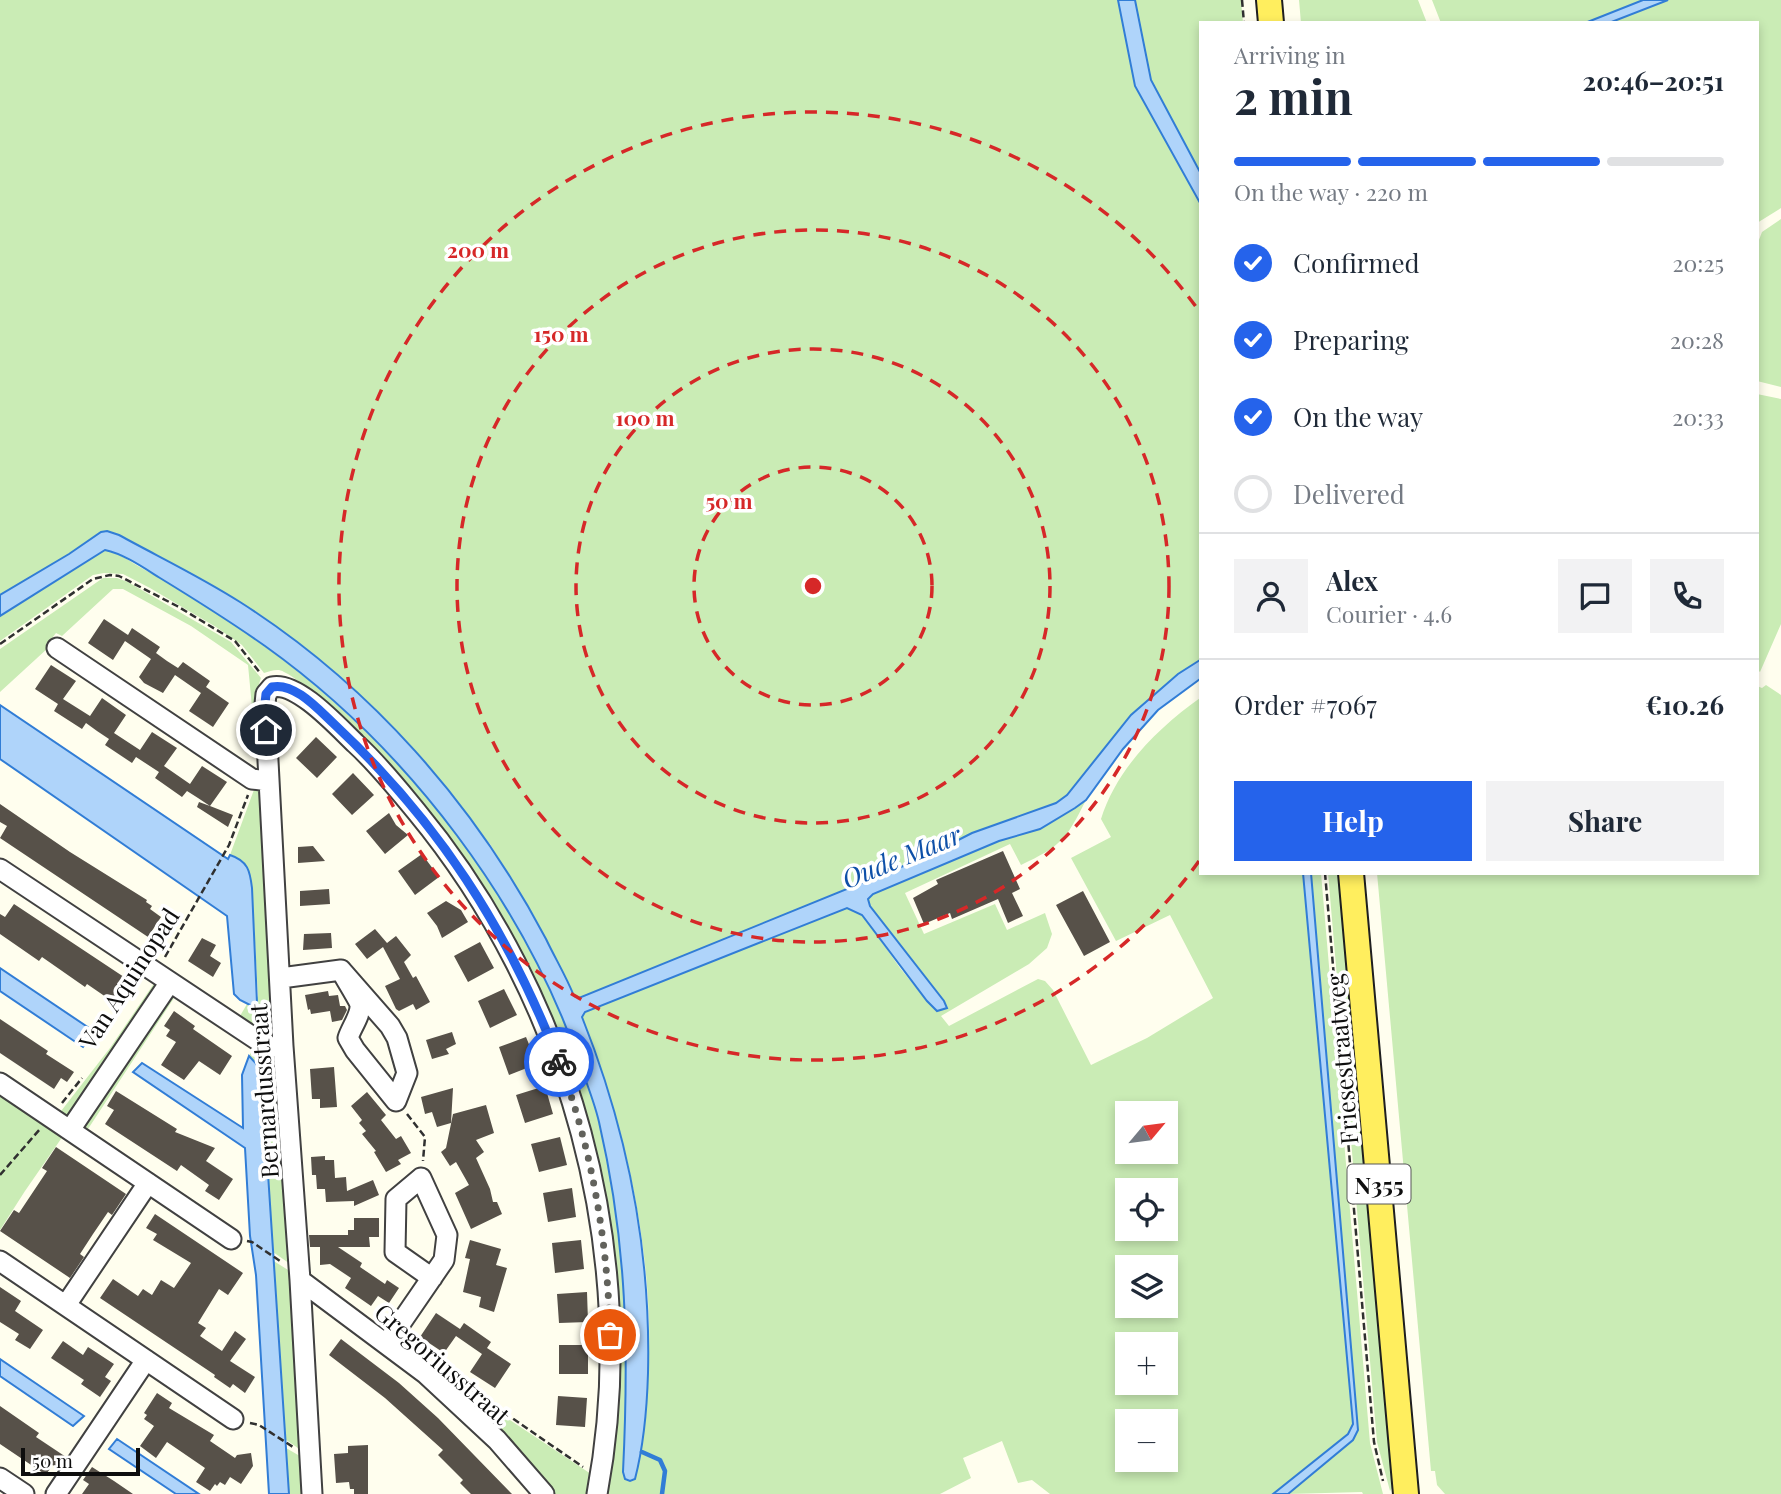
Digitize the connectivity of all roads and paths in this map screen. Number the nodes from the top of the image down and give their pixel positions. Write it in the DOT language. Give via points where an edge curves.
graph roads {
  1 [pos="1242,0"];
  2 [pos="1269,0"];
  3 [pos="1244,21"];
  4 [pos="1271,21"];
  5 [pos="0,644"];
  6 [pos="57,648"];
  7 [pos="272,687"];
  8 [pos="260,780"];
  9 [pos="0,869"];
  10 [pos="1325,875"];
  11 [pos="1351,875"];
  12 [pos="341,970"];
  13 [pos="163,977"];
  14 [pos="281,978"];
  15 [pos="283,1046"];
  16 [pos="84,1076"];
  17 [pos="0,1083"];
  18 [pos="396,1101"];
  19 [pos="50,1117"];
  20 [pos="70,1130"];
  21 [pos="0,1175"];
  22 [pos="422,1178"];
  23 [pos="149,1183"];
  24 [pos="231,1239"];
  25 [pos="252,1242"];
  26 [pos="0,1261"];
  27 [pos="432,1278"];
  28 [pos="300,1280"];
  29 [pos="66,1305"];
  30 [pos="387,1343"];
  31 [pos="146,1360"];
  32 [pos="469,1388"];
  33 [pos="233,1419"];
  34 [pos="259,1425"];
  35 [pos="309,1459"];
  36 [pos="0,1478"];
  37 [pos="1383,1481"];
  38 [pos="599,1486"];
  39 [pos="24,1494"];
  40 [pos="56,1494"];
  41 [pos="312,1494"];
  42 [pos="544,1494"];
  43 [pos="1406,1494"];
  1 -- 3 [label="path"];
  2 -- 4 [label="main road"];
  5 -- 7 [label="path" via="93,579 110,575 134,583 235,641"];
  6 -- 8 [label="street"];
  7 -- 8 [label="street, Bernardusstraat" via="266,694"];
  7 -- 38 [label="street" via="288,687 322,713 362,750 432,830 495,923 542,1019 577,1119 605,1258 610,1350"];
  8 -- 13 [label="path, Van Aquinopad"];
  8 -- 14 [label="street, Bernardusstraat"];
  9 -- 13 [label="street"];
  10 -- 37 [label="path, Friesestraatweg" via="1374,1442"];
  11 -- 43 [label="main road, Friesestraatweg / N355"];
  12 -- 14 [label="street"];
  12 -- 18 [label="street" via="360,1004 348,1038"];
  12 -- 18 [label="street" via="397,1038 407,1073"];
  13 -- 15 [label="street" via="268,1047"];
  13 -- 20 [label="street"];
  14 -- 15 [label="street, Bernardusstraat"];
  15 -- 28 [label="street, Bernardusstraat"];
  16 -- 19 [label="path, Van Aquinopad"];
  17 -- 19 [label="street"];
  18 -- 22 [label="path" via="425,1137"];
  19 -- 20 [label="street"];
  19 -- 21 [label="path, Van Aquinopad"];
  20 -- 23 [label="street"];
  22 -- 27 [label="street" via="447,1235 444,1260"];
  22 -- 27 [label="street" via="396,1199 395,1252"];
  23 -- 24 [label="street"];
  23 -- 29 [label="street"];
  25 -- 28 [label="path"];
  26 -- 29 [label="street"];
  27 -- 30 [label="street"];
  28 -- 30 [label="street, Gregoriusstraat"];
  28 -- 35 [label="street, Bernardusstraat"];
  29 -- 31 [label="street"];
  30 -- 42 [label="street, Gregoriusstraat" via="479,1423"];
  31 -- 33 [label="street"];
  31 -- 40 [label="street"];
  32 -- 38 [label="path"];
  34 -- 35 [label="path"];
  35 -- 41 [label="street, Bernardusstraat"];
  36 -- 39 [label="street"];
}
